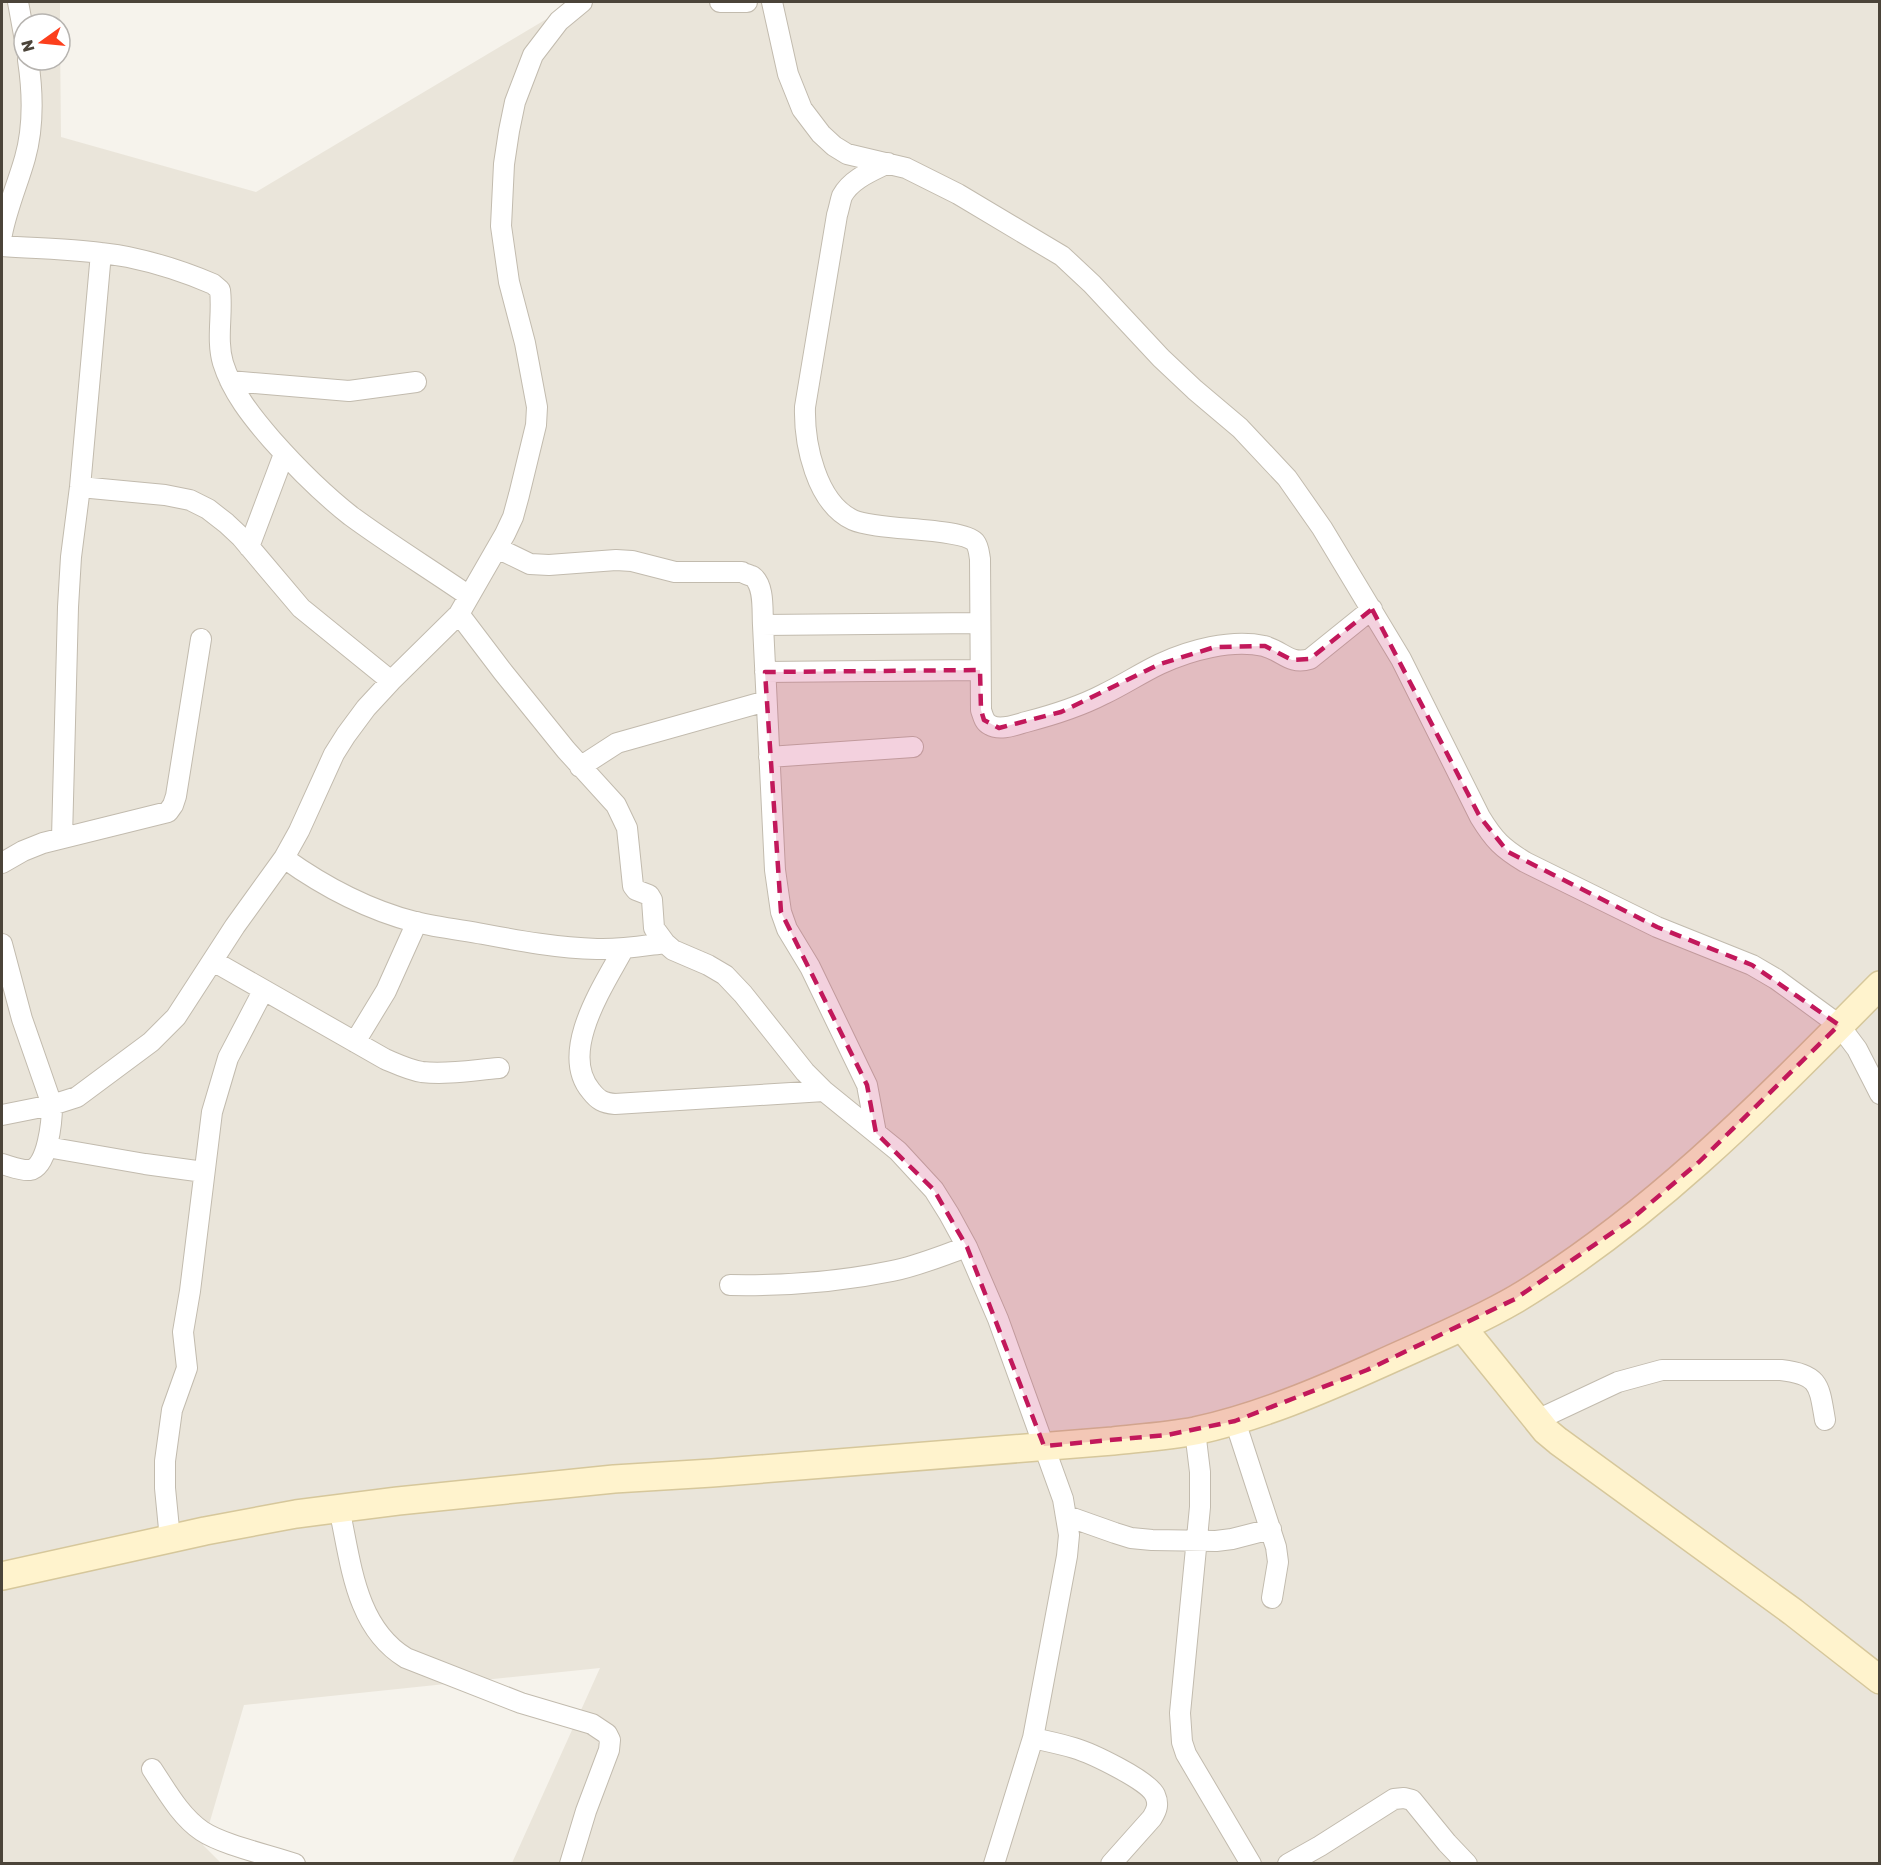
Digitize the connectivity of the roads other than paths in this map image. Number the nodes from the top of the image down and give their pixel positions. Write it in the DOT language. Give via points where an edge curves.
graph roads {
  1 [pos="582,2"];
  2 [pos="720,2"];
  3 [pos="747,2"];
  4 [pos="772,2"];
  5 [pos="29,72"];
  6 [pos="888,163"];
  7 [pos="2,234"];
  8 [pos="2,246"];
  9 [pos="101,253"];
  10 [pos="230,381"];
  11 [pos="416,382"];
  12 [pos="284,454"];
  13 [pos="80,487"];
  14 [pos="249,547"];
  15 [pos="497,548"];
  16 [pos="469,596"];
  17 [pos="1372,609"];
  18 [pos="459,614"];
  19 [pos="979,622"];
  20 [pos="763,626"];
  21 [pos="201,639"];
  22 [pos="980,670"];
  23 [pos="765,672"];
  24 [pos="391,681"];
  25 [pos="766,701"];
  26 [pos="913,747"];
  27 [pos="769,757"];
  28 [pos="580,767"];
  29 [pos="62,838"];
  30 [pos="284,858"];
  31 [pos="2,863"];
  32 [pos="417,922"];
  33 [pos="665,943"];
  34 [pos="2,944"];
  35 [pos="624,948"];
  36 [pos="213,961"];
  37 [pos="1880,985"];
  38 [pos="263,991"];
  39 [pos="1839,1025"];
  40 [pos="356,1042"];
  41 [pos="499,1068"];
  42 [pos="824,1091"];
  43 [pos="1880,1094"];
  44 [pos="52,1106"];
  45 [pos="2,1115"];
  46 [pos="876,1133"];
  47 [pos="47,1147"];
  48 [pos="2,1164"];
  49 [pos="204,1172"];
  50 [pos="967,1247"];
  51 [pos="730,1285"];
  52 [pos="1462,1327"];
  53 [pos="1537,1420"];
  54 [pos="1825,1420"];
  55 [pos="1235,1421"];
  56 [pos="1195,1431"];
  57 [pos="1044,1446"];
  58 [pos="339,1508"];
  59 [pos="1067,1516"];
  60 [pos="1271,1529"];
  61 [pos="170,1539"];
  62 [pos="1198,1542"];
  63 [pos="2,1576"];
  64 [pos="1272,1598"];
  65 [pos="1880,1680"];
  66 [pos="1033,1738"];
  67 [pos="152,1769"];
  68 [pos="998,1862"];
  69 [pos="295,1863"];
  70 [pos="570,1863"];
  71 [pos="1110,1863"];
  72 [pos="1251,1863"];
  73 [pos="1288,1863"];
  74 [pos="1467,1863"];
  1 -- 15 [label="street" via="559,21 533,55 515,102 509,131 501,226 509,282 534,388 536,425 513,517"];
  2 -- 3 [label="street"];
  4 -- 6 [label="street" via="795,94 820,134 847,154"];
  5 -- 7 [label="street" via="30,138"];
  6 -- 17 [label="street" via="906,168 967,200 1075,267 1161,358 1240,428 1287,478"];
  6 -- 19 [label="street" via="849,186 842,196 804,428 809,453 828,497 843,514 854,521 952,534 975,542 980,560"];
  8 -- 9 [label="street"];
  9 -- 10 [label="street" via="150,262 220,290 219,341"];
  9 -- 13 [label="street"];
  10 -- 11 [label="street" via="349,391"];
  10 -- 12 [label="street" via="258,424"];
  12 -- 14 [label="street"];
  12 -- 16 [label="street" via="352,516"];
  13 -- 14 [label="street" via="190,500 226,523"];
  13 -- 29 [label="street" via="68,607"];
  14 -- 24 [label="street" via="301,608"];
  15 -- 16 [label="street"];
  15 -- 20 [label="street" via="530,564 616,560 675,572 742,572 752,576 761,590"];
  16 -- 18 [label="street"];
  17 -- 22 [label="street" via="1310,659 1292,660 1257,645 1215,647 1160,664 1071,709 999,728 984,720"];
  17 -- 39 [label="street" via="1480,817 1492,837 1508,852 1657,927 1752,964"];
  18 -- 24 [label="street"];
  18 -- 28 [label="street"];
  19 -- 20 [label="street"];
  19 -- 22 [label="street"];
  20 -- 23 [label="street"];
  21 -- 29 [label="street" via="173,805 161,815"];
  22 -- 23 [label="street"];
  23 -- 25 [label="street"];
  24 -- 30 [label="street" via="345,735"];
  25 -- 27 [label="street"];
  25 -- 28 [label="street" via="617,743"];
  26 -- 27 [label="street"];
  27 -- 46 [label="street" via="781,912 867,1085"];
  28 -- 33 [label="street" via="623,817 633,885 650,895 654,928"];
  29 -- 31 [label="street"];
  30 -- 32 [label="street" via="306,874 374,908"];
  30 -- 36 [label="street"];
  32 -- 35 [label="street" via="512,940"];
  32 -- 40 [label="street" via="386,991"];
  33 -- 35 [label="street"];
  33 -- 42 [label="street" via="725,975"];
  34 -- 44 [label="street" via="22,1019"];
  35 -- 42 [label="street" via="581,1038 582,1074 598,1099 615,1104"];
  36 -- 38 [label="street"];
  36 -- 44 [label="street" via="176,1017 151,1042 77,1097"];
  37 -- 39 [label="main road"];
  38 -- 40 [label="street"];
  38 -- 49 [label="street" via="222,1076 212,1112"];
  39 -- 43 [label="street" via="1857,1049"];
  39 -- 52 [label="main road" via="1700,1162 1628,1222 1572,1263"];
  40 -- 41 [label="street" via="421,1072"];
  42 -- 46 [label="street"];
  44 -- 45 [label="street"];
  44 -- 47 [label="street"];
  46 -- 50 [label="street" via="934,1190"];
  47 -- 48 [label="street" via="36,1168"];
  47 -- 49 [label="street"];
  49 -- 61 [label="street" via="183,1332 187,1368 172,1410 165,1461"];
  50 -- 51 [label="street" via="882,1273 780,1286"];
  50 -- 57 [label="street" via="1001,1326"];
  52 -- 53 [label="main road"];
  52 -- 55 [label="main road" via="1290,1402"];
  53 -- 54 [label="street" via="1618,1382 1662,1370 1796,1372 1816,1384"];
  53 -- 65 [label="main road" via="1558,1441"];
  55 -- 56 [label="main road"];
  55 -- 60 [label="street"];
  56 -- 57 [label="main road"];
  56 -- 62 [label="street" via="1201,1489"];
  57 -- 58 [label="main road" via="603,1480"];
  57 -- 59 [label="street"];
  58 -- 61 [label="main road"];
  58 -- 70 [label="street" via="363,1608 393,1650 521,1703 592,1724 607,1734 609,1750"];
  59 -- 62 [label="street" via="1131,1538"];
  59 -- 66 [label="street" via="1067,1556"];
  60 -- 62 [label="street" via="1232,1539"];
  60 -- 64 [label="street" via="1278,1562"];
  61 -- 63 [label="main road"];
  62 -- 72 [label="street" via="1180,1713 1182,1742"];
  66 -- 68 [label="street"];
  66 -- 71 [label="street" via="1089,1753 1141,1781 1155,1795 1156,1811 1152,1818"];
  67 -- 69 [label="street" via="200,1830"];
  73 -- 74 [label="street" via="1394,1799 1404,1798 1419,1806"];
}
